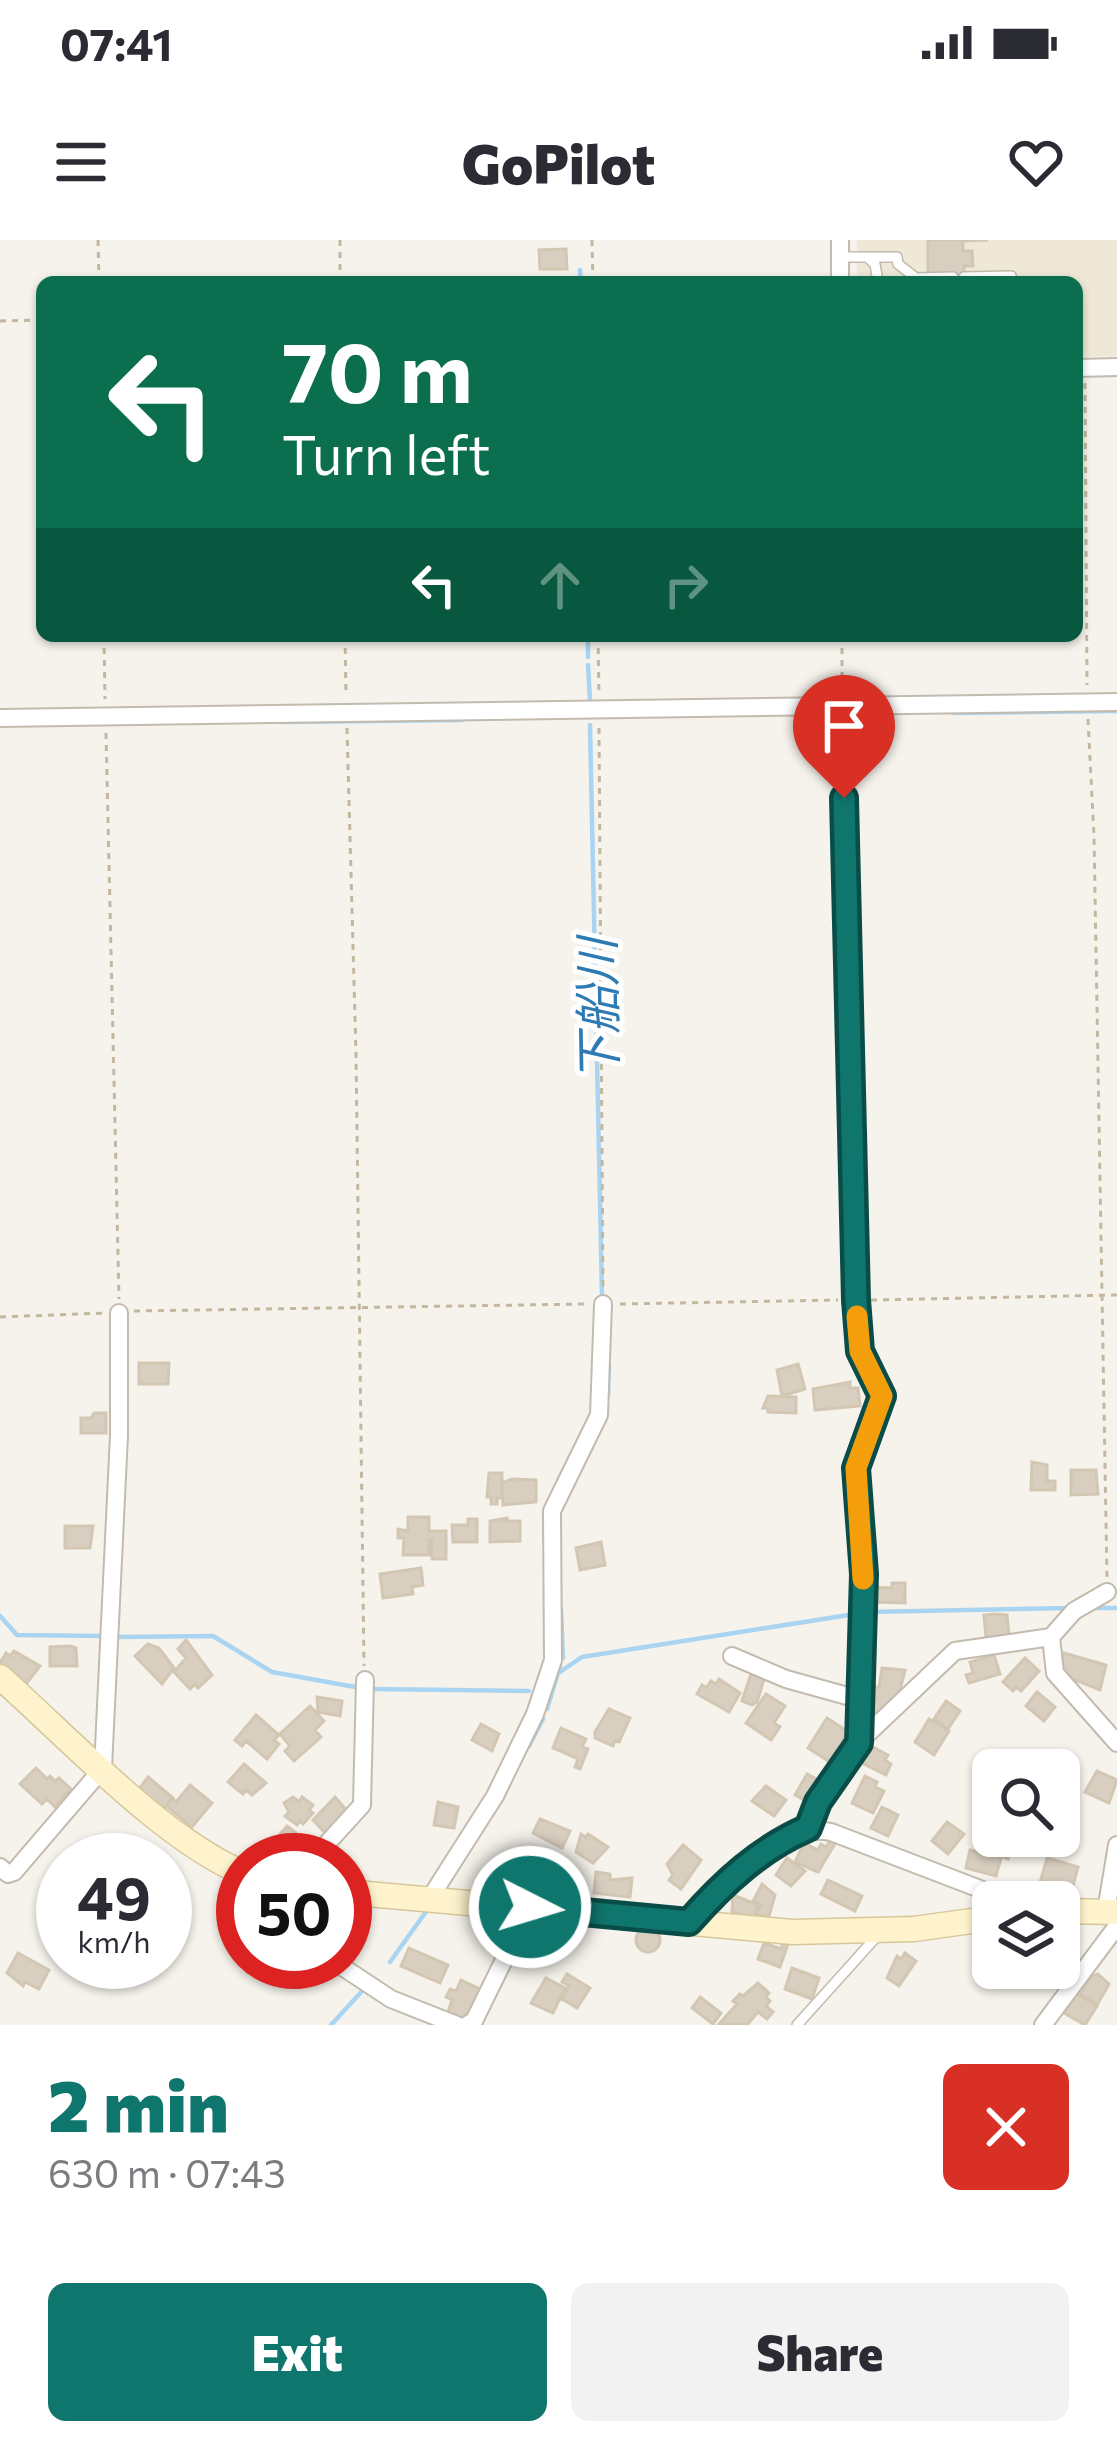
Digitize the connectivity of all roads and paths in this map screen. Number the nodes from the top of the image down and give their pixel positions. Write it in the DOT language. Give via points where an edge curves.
graph roads {
  1 [pos="98,240"];
  2 [pos="340,240"];
  3 [pos="592,240"];
  4 [pos="840,248"];
  5 [pos="867,257"];
  6 [pos="99,276"];
  7 [pos="340,276"];
  8 [pos="593,276"];
  9 [pos="877,276"];
  10 [pos="913,276"];
  11 [pos="36,320"];
  12 [pos="0,321"];
  13 [pos="1083,367"];
  14 [pos="1117,367"];
  15 [pos="1083,463"];
  16 [pos="104,642"];
  17 [pos="345,642"];
  18 [pos="598,642"];
  19 [pos="842,642"];
  20 [pos="1088,703"];
  21 [pos="1117,703"];
  22 [pos="842,707"];
  23 [pos="599,711"];
  24 [pos="346,714"];
  25 [pos="106,716"];
  26 [pos="0,718"];
  27 [pos="1117,1294"];
  28 [pos="1104,1295"];
  29 [pos="603,1304"];
  30 [pos="119,1313"];
  31 [pos="0,1317"];
  32 [pos="1107,1592"];
  33 [pos="1051,1637"];
  34 [pos="732,1656"];
  35 [pos="0,1677"];
  36 [pos="365,1680"];
  37 [pos="857,1699"];
  38 [pos="859,1743"];
  39 [pos="1117,1743"];
  40 [pos="103,1768"];
  41 [pos="808,1828"];
  42 [pos="337,1833"];
  43 [pos="1117,1845"];
  44 [pos="216,1860"];
  45 [pos="0,1867"];
  46 [pos="972,1886"];
  47 [pos="372,1894"];
  48 [pos="430,1898"];
  49 [pos="530,1907"];
  50 [pos="1080,1913"];
  51 [pos="1113,1916"];
  52 [pos="972,1920"];
  53 [pos="689,1922"];
  54 [pos="881,1931"];
  55 [pos="372,1986"];
  56 [pos="457,2025"];
  57 [pos="467,2025"];
  58 [pos="796,2025"];
  59 [pos="1043,2025"];
  1 -- 6 [label="path"];
  2 -- 7 [label="path"];
  3 -- 8 [label="path"];
  4 -- 5 [label="lane"];
  5 -- 9 [label="lane"];
  5 -- 10 [label="lane" via="897,257"];
  11 -- 12 [label="path"];
  13 -- 14 [label="street"];
  15 -- 20 [label="path"];
  16 -- 25 [label="path"];
  17 -- 24 [label="path"];
  18 -- 23 [label="path"];
  19 -- 22 [label="path"];
  20 -- 21 [label="street"];
  20 -- 22 [label="street"];
  20 -- 28 [label="path"];
  22 -- 23 [label="street"];
  22 -- 37 [label="street" via="856,1300 860,1351 882,1396 856,1468 864,1574"];
  23 -- 24 [label="street"];
  23 -- 29 [label="path"];
  24 -- 25 [label="street"];
  24 -- 36 [label="path"];
  25 -- 26 [label="street"];
  25 -- 30 [label="path"];
  27 -- 28 [label="path"];
  28 -- 32 [label="path"];
  29 -- 48 [label="street" via="599,1415 552,1511 553,1660 495,1796"];
  30 -- 31 [label="path"];
  30 -- 40 [label="street"];
  32 -- 33 [label="street"];
  33 -- 38 [label="street" via="955,1652"];
  33 -- 39 [label="street" via="1055,1673"];
  34 -- 37 [label="street"];
  35 -- 40 [label="main road"];
  36 -- 42 [label="street" via="362,1805"];
  37 -- 38 [label="street"];
  38 -- 41 [label="street"];
  40 -- 44 [label="main road"];
  40 -- 45 [label="street" via="14,1872"];
  41 -- 46 [label="street"];
  41 -- 53 [label="street" via="773,1843"];
  43 -- 51 [label="street"];
  47 -- 48 [label="main road"];
  48 -- 49 [label="main road"];
  49 -- 53 [label="main road"];
  49 -- 57 [label="street"];
  50 -- 51 [label="main road"];
  51 -- 59 [label="street"];
  52 -- 54 [label="main road"];
  53 -- 54 [label="main road"];
  54 -- 58 [label="lane"];
  55 -- 56 [label="street"];
}
